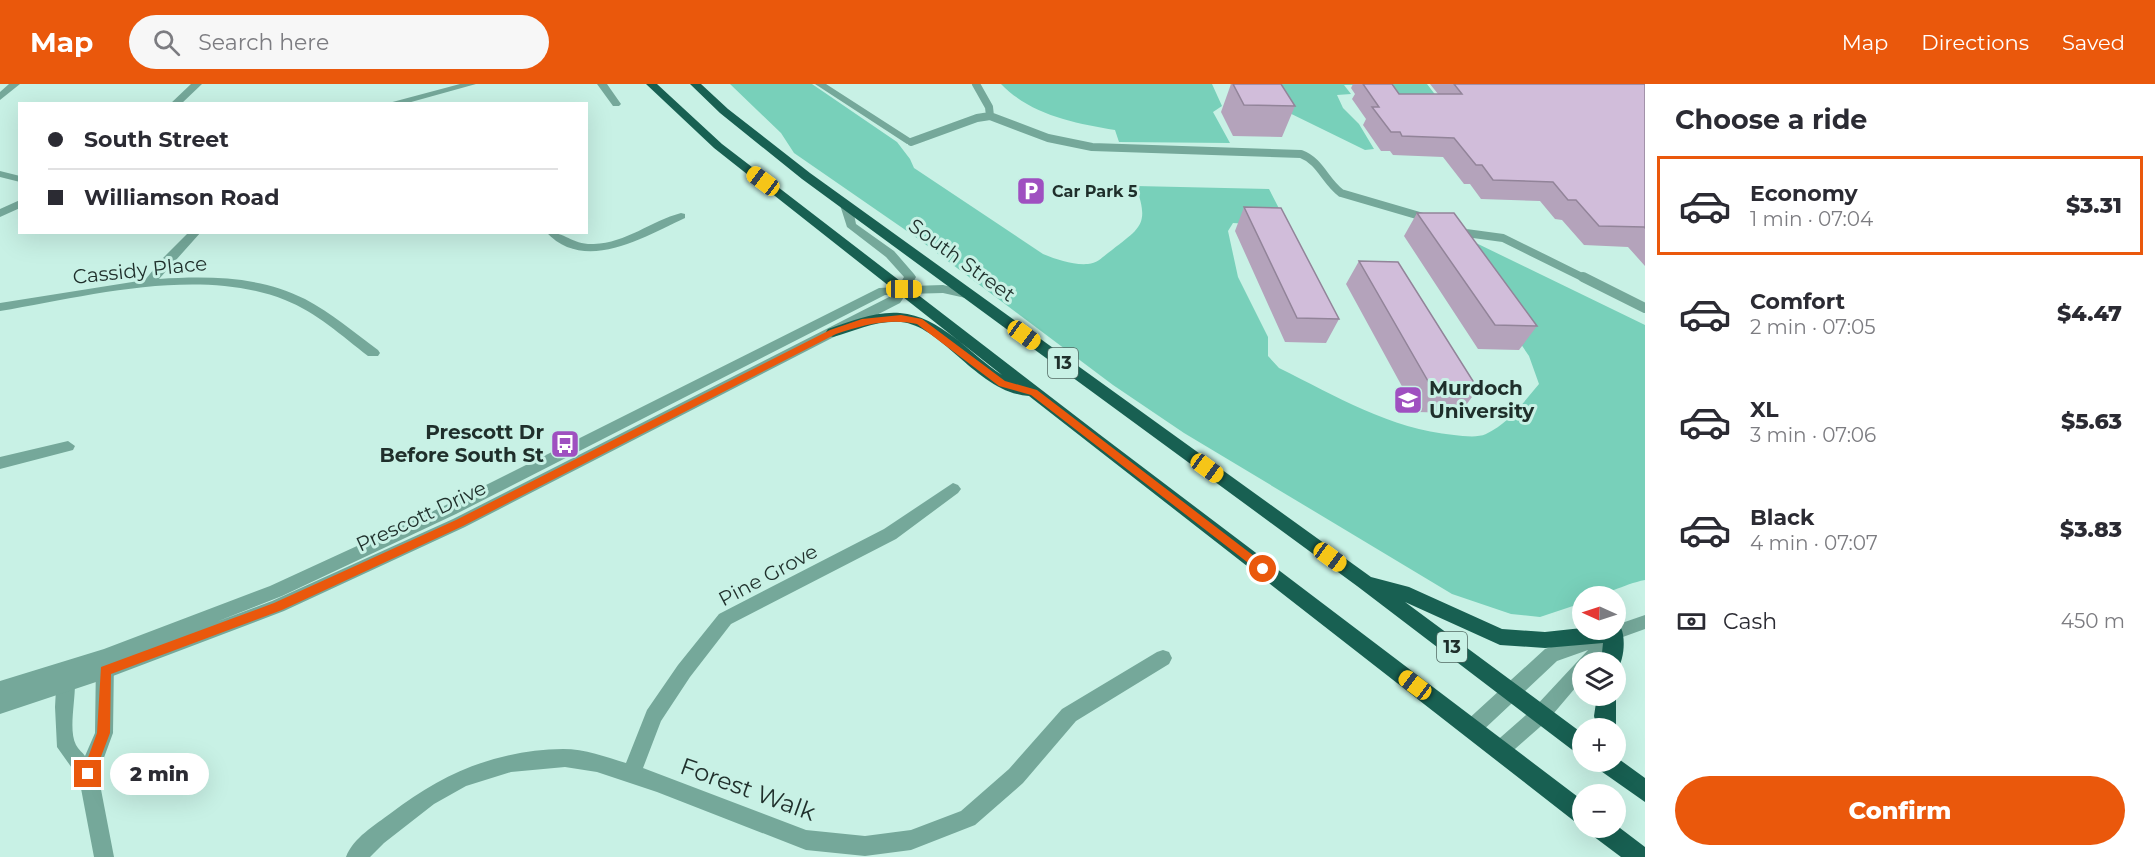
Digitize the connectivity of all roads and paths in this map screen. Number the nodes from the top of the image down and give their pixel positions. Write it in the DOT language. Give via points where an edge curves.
graph roads {
  1 [pos="15,84"];
  2 [pos="197,84"];
  3 [pos="471,84"];
  4 [pos="602,84"];
  5 [pos="651,84"];
  6 [pos="695,84"];
  7 [pos="820,84"];
  8 [pos="976,84"];
  9 [pos="0,97"];
  10 [pos="177,102"];
  11 [pos="398,102"];
  12 [pos="616,104"];
  13 [pos="990,116"];
  14 [pos="911,142"];
  15 [pos="0,174"];
  16 [pos="18,178"];
  17 [pos="18,204"];
  18 [pos="846,205"];
  19 [pos="0,214"];
  20 [pos="681,216"];
  21 [pos="1435,220"];
  22 [pos="1446,224"];
  23 [pos="194,234"];
  24 [pos="554,234"];
  25 [pos="879,271"];
  26 [pos="149,284"];
  27 [pos="904,289"];
  28 [pos="970,295"];
  29 [pos="872,296"];
  30 [pos="0,307"];
  31 [pos="1645,308"];
  32 [pos="833,332"];
  33 [pos="373,353"];
  34 [pos="1034,393"];
  35 [pos="68,446"];
  36 [pos="0,463"];
  37 [pos="953,489"];
  38 [pos="1363,581"];
  39 [pos="1645,622"];
  40 [pos="1626,629"];
  41 [pos="1572,638"];
  42 [pos="1596,640"];
  43 [pos="1608,640"];
  44 [pos="1597,652"];
  45 [pos="1163,658"];
  46 [pos="105,664"];
  47 [pos="66,677"];
  48 [pos="1572,679"];
  49 [pos="0,688"];
  50 [pos="1510,691"];
  51 [pos="0,705"];
  52 [pos="1541,714"];
  53 [pos="1472,728"];
  54 [pos="1572,737"];
  55 [pos="1500,750"];
  56 [pos="1622,772"];
  57 [pos="88,774"];
  58 [pos="631,774"];
  59 [pos="1645,791"];
  60 [pos="1572,805"];
  61 [pos="1614,838"];
  62 [pos="104,857"];
  63 [pos="356,857"];
  64 [pos="1639,857"];
  1 -- 9 [label="street"];
  2 -- 10 [label="street"];
  3 -- 11 [label="street"];
  4 -- 12 [label="street"];
  5 -- 25 [label="highway, 13" via="718,146"];
  6 -- 18 [label="highway, South Street / 13"];
  7 -- 14 [label="street"];
  8 -- 13 [label="lane"];
  13 -- 14 [label="lane"];
  13 -- 21 [label="lane" via="1048,138 1092,147 1306,155 1341,193"];
  15 -- 16 [label="street"];
  17 -- 19 [label="street"];
  18 -- 27 [label="street" via="851,225 904,268 910,277"];
  18 -- 28 [label="highway, South Street / 13"];
  20 -- 24 [label="street" via="607,246 580,248"];
  22 -- 31 [label="lane" via="1503,238"];
  23 -- 26 [label="street"];
  25 -- 27 [label="highway, 13"];
  25 -- 29 [label="street"];
  26 -- 30 [label="street, Cassidy Place"];
  26 -- 33 [label="street, Cassidy Place" via="205,281 273,291 302,303"];
  27 -- 28 [label="street, Prescott Drive" via="943,289"];
  27 -- 29 [label="street, Prescott Drive"];
  27 -- 32 [label="street, Prescott Drive" via="896,300"];
  27 -- 34 [label="highway, 13"];
  28 -- 38 [label="highway, South Street / 13"];
  29 -- 46 [label="street, Prescott Drive" via="460,504 276,591"];
  32 -- 34 [label="highway" via="862,322 919,321 1002,384"];
  32 -- 46 [label="street, Prescott Drive" via="459,523 278,606"];
  34 -- 53 [label="highway, 13"];
  35 -- 36 [label="street"];
  37 -- 58 [label="street, Pine Grove" via="890,534 725,619 654,716"];
  38 -- 41 [label="highway" via="1402,592 1500,637"];
  38 -- 50 [label="highway, South Street / 13"];
  39 -- 40 [label="street"];
  42 -- 50 [label="street" via="1551,655"];
  43 -- 44 [label="street"];
  45 -- 58 [label="street, Forest Walk" via="1069,715 1016,776 968,818 911,840 865,846 806,840"];
  46 -- 47 [label="street, Prescott Drive"];
  46 -- 57 [label="street" via="104,733"];
  47 -- 49 [label="street, Prescott Drive"];
  47 -- 51 [label="street, Prescott Drive"];
  47 -- 57 [label="street" via="66,747"];
  48 -- 52 [label="street"];
  50 -- 52 [label="highway, South Street / 13"];
  50 -- 53 [label="street"];
  52 -- 54 [label="highway, South Street / 13"];
  52 -- 55 [label="street"];
  53 -- 55 [label="highway, 13"];
  55 -- 60 [label="highway, 13"];
  56 -- 59 [label="highway"];
  57 -- 62 [label="street"];
  58 -- 63 [label="street, Forest Walk" via="566,758 511,763 462,778 427,797"];
  61 -- 64 [label="highway"];
}
